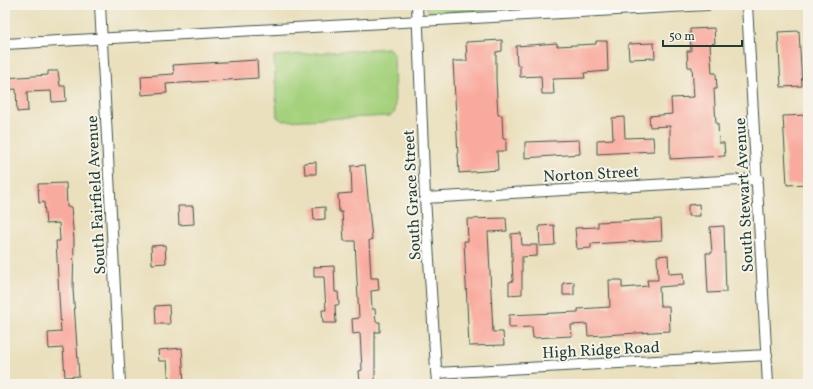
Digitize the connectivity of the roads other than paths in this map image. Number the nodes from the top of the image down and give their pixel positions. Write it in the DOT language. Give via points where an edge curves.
graph roads {
  1 [pos="100,5"];
  2 [pos="417,5"];
  3 [pos="707,5"];
  4 [pos="747,5"];
  5 [pos="418,20"];
  6 [pos="102,38"];
  7 [pos="5,44"];
  8 [pos="758,179"];
  9 [pos="425,198"];
  10 [pos="767,355"];
  11 [pos="436,374"];
  12 [pos="120,384"];
  13 [pos="437,384"];
  14 [pos="768,384"];
  1 -- 6 [label="street, South Fairfield Avenue"];
  2 -- 5 [label="street, South Grace Street"];
  3 -- 5 [label="street"];
  4 -- 8 [label="street, South Stewart Avenue"];
  5 -- 6 [label="street"];
  5 -- 9 [label="street, South Grace Street"];
  6 -- 7 [label="street"];
  6 -- 12 [label="street, South Fairfield Avenue"];
  8 -- 9 [label="street, Norton Street"];
  8 -- 10 [label="street, South Stewart Avenue"];
  9 -- 11 [label="street, South Grace Street"];
  10 -- 11 [label="street, High Ridge Road"];
  10 -- 14 [label="street, South Stewart Avenue"];
  11 -- 13 [label="street, South Grace Street"];
}
